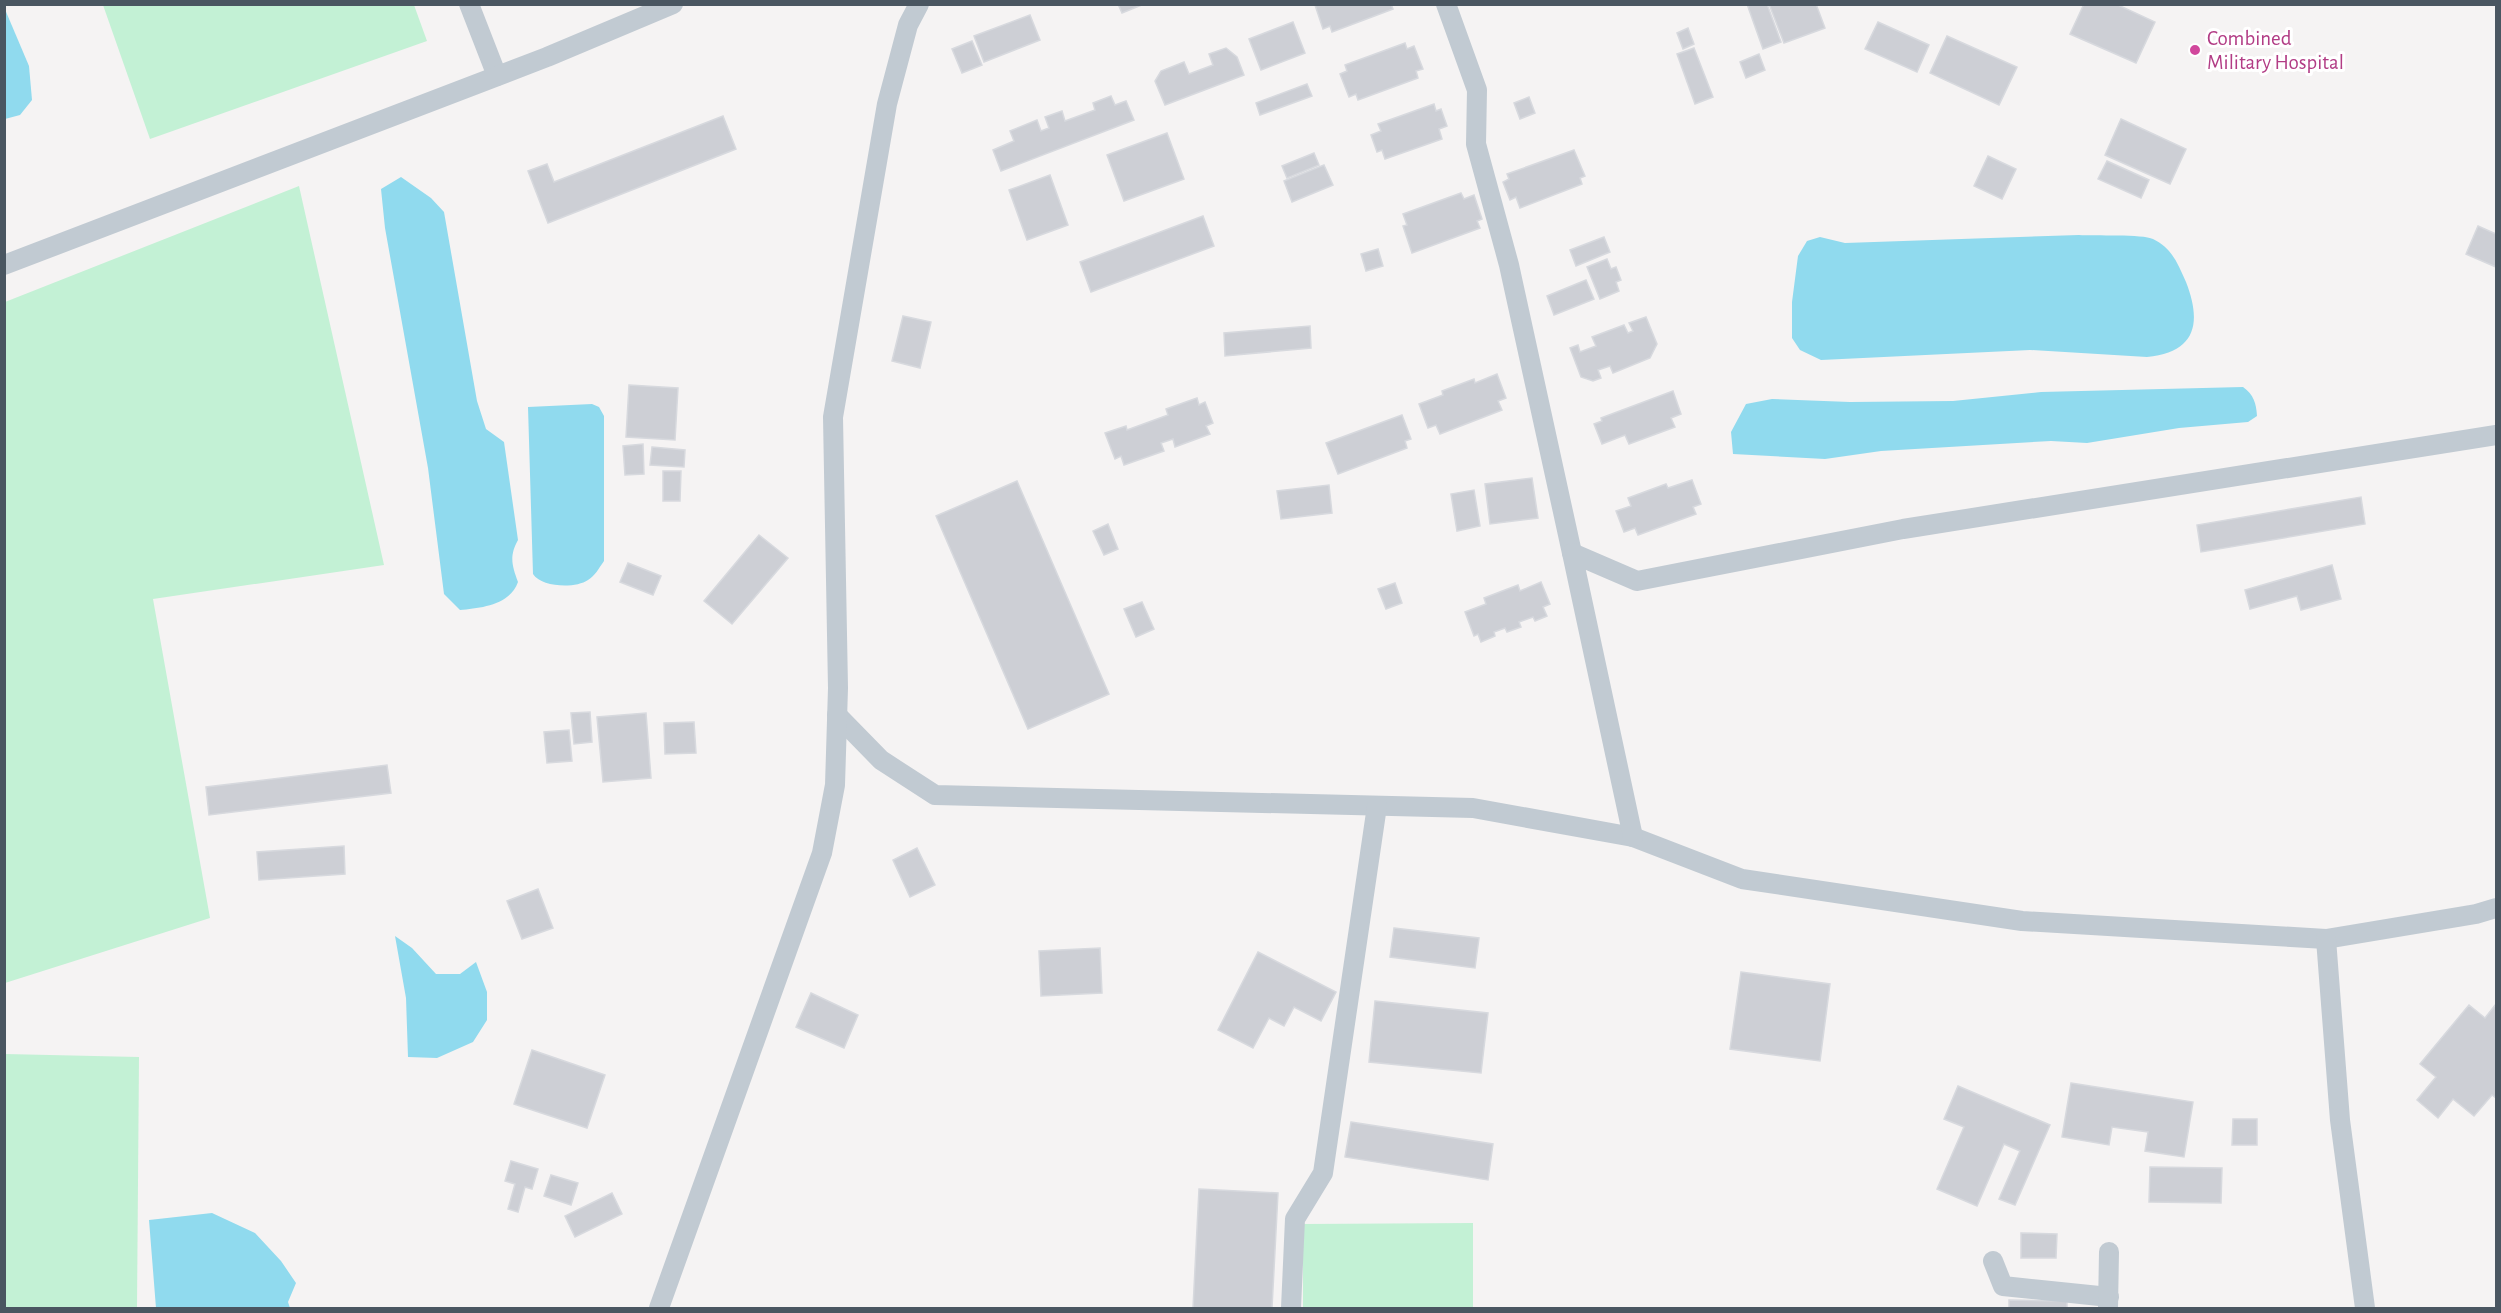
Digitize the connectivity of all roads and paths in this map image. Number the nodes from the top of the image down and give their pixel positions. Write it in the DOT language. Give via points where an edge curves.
graph roads {
  1 [pos="469,4"];
  2 [pos="673,4"];
  3 [pos="907,4"];
  4 [pos="919,4"];
  5 [pos="1446,4"];
  6 [pos="908,26"];
  7 [pos="497,76"];
  8 [pos="4,265"];
  9 [pos="2496,435"];
  10 [pos="1572,553"];
  11 [pos="837,715"];
  12 [pos="1377,806"];
  13 [pos="1633,837"];
  14 [pos="2496,908"];
  15 [pos="2326,939"];
  16 [pos="2109,1252"];
  17 [pos="1993,1261"];
  18 [pos="2109,1303"];
  19 [pos="659,1308"];
  20 [pos="1291,1308"];
  21 [pos="2365,1308"];
  1 -- 7 [label="street"];
  2 -- 7 [label="street"];
  3 -- 6 [label="street"];
  4 -- 6 [label="street"];
  5 -- 10 [label="street" via="1477,90 1476,144 1509,265"];
  6 -- 11 [label="street" via="887,104 833,417"];
  7 -- 8 [label="street"];
  9 -- 10 [label="street" via="1902,529 1637,581"];
  10 -- 13 [label="street"];
  11 -- 12 [label="street" via="881,760 935,795"];
  11 -- 19 [label="street" via="835,785 822,853"];
  12 -- 13 [label="street" via="1473,808"];
  12 -- 20 [label="street" via="1323,1173 1295,1219"];
  13 -- 15 [label="street" via="1742,879 2022,921"];
  14 -- 15 [label="street"];
  15 -- 21 [label="street" via="2340,1120"];
  16 -- 18 [label="street"];
  17 -- 18 [label="street" via="2003,1286"];
}
